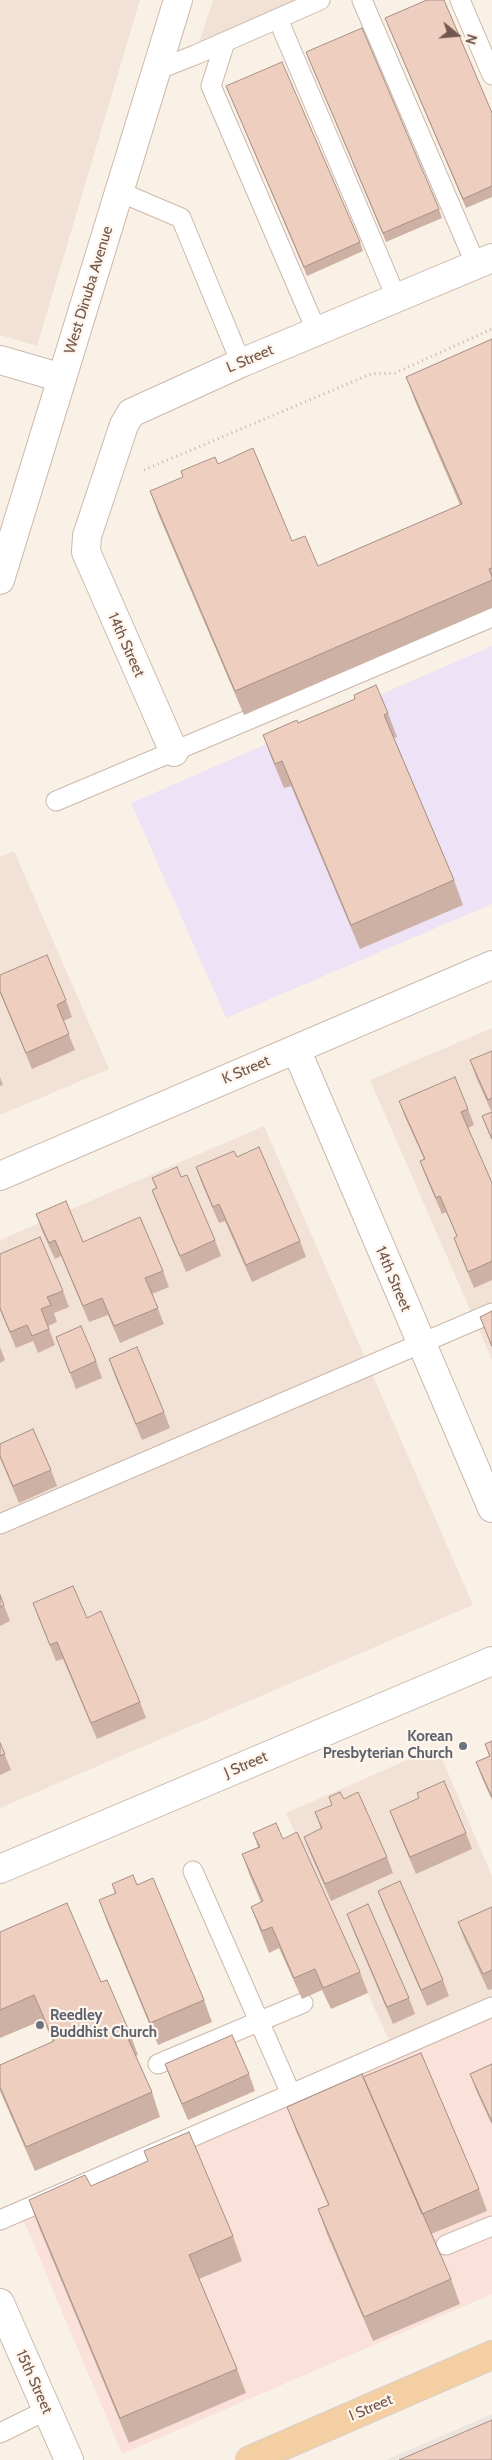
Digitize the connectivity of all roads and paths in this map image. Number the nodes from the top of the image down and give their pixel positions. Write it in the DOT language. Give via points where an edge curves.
graph roads {
  1 [pos="178,0"];
  2 [pos="320,0"];
  3 [pos="362,0"];
  4 [pos="460,0"];
  5 [pos="278,19"];
  6 [pos="225,42"];
  7 [pos="157,70"];
  8 [pos="492,75"];
  9 [pos="120,192"];
  10 [pos="484,262"];
  11 [pos="396,297"];
  12 [pos="492,329"];
  13 [pos="317,332"];
  14 [pos="0,360"];
  15 [pos="241,363"];
  16 [pos="62,378"];
  17 [pos="135,474"];
  18 [pos="88,536"];
  19 [pos="0,580"];
  20 [pos="492,617"];
  21 [pos="174,752"];
  22 [pos="56,801"];
  23 [pos="492,965"];
  24 [pos="296,1049"];
  25 [pos="0,1176"];
  26 [pos="492,1313"];
  27 [pos="420,1344"];
  28 [pos="492,1508"];
  29 [pos="0,1524"];
  30 [pos="492,1661"];
  31 [pos="0,1869"];
  32 [pos="192,1871"];
  33 [pos="303,2003"];
  34 [pos="492,2007"];
  35 [pos="259,2022"];
  36 [pos="158,2064"];
  37 [pos="290,2094"];
  38 [pos="0,2220"];
  39 [pos="492,2226"];
  40 [pos="446,2245"];
  41 [pos="0,2303"];
  42 [pos="492,2356"];
  43 [pos="47,2410"];
  44 [pos="0,2433"];
  45 [pos="68,2460"];
  46 [pos="250,2460"];
  1 -- 7 [label="street, West Dinuba Avenue"];
  2 -- 5 [label="lane"];
  3 -- 10 [label="lane"];
  4 -- 8 [label="lane"];
  5 -- 6 [label="lane"];
  5 -- 11 [label="lane"];
  6 -- 7 [label="lane"];
  6 -- 13 [label="lane" via="211,86"];
  7 -- 9 [label="street, West Dinuba Avenue"];
  9 -- 15 [label="lane" via="181,218"];
  9 -- 16 [label="street, West Dinuba Avenue"];
  10 -- 11 [label="street, L Street"];
  11 -- 13 [label="street, L Street"];
  12 -- 17 [label="path" via="395,373 371,374"];
  13 -- 15 [label="street, L Street"];
  14 -- 16 [label="street"];
  15 -- 18 [label="street, L Street" via="131,413 124,425"];
  16 -- 19 [label="street, West Dinuba Avenue"];
  18 -- 21 [label="street, 14th Street" via="86,552 90,565"];
  20 -- 21 [label="lane"];
  21 -- 22 [label="lane"];
  23 -- 24 [label="street, K Street"];
  24 -- 25 [label="street, K Street"];
  24 -- 27 [label="street, 14th Street"];
  26 -- 27 [label="lane"];
  27 -- 28 [label="street, 14th Street"];
  27 -- 29 [label="lane"];
  30 -- 31 [label="street, J Street"];
  32 -- 35 [label="lane"];
  33 -- 35 [label="lane"];
  34 -- 37 [label="lane"];
  35 -- 36 [label="lane"];
  35 -- 37 [label="lane"];
  37 -- 38 [label="lane"];
  39 -- 40 [label="lane"];
  41 -- 43 [label="street, 15th Street"];
  42 -- 46 [label="main road, I Street"];
  43 -- 44 [label="lane"];
  43 -- 45 [label="street, 15th Street"];
}
